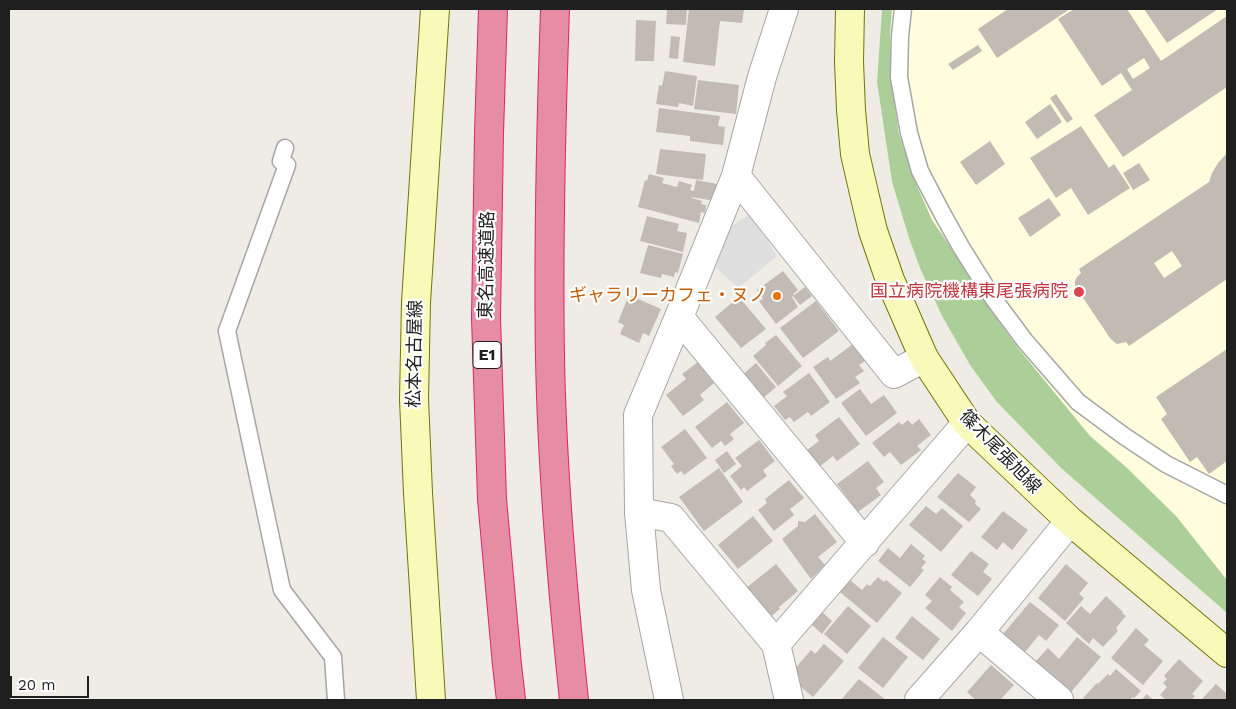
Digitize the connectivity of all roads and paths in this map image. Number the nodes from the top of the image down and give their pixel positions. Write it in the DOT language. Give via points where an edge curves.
graph roads {
  1 [pos="435,9"];
  2 [pos="493,9"];
  3 [pos="555,9"];
  4 [pos="784,9"];
  5 [pos="850,9"];
  6 [pos="903,9"];
  7 [pos="286,148"];
  8 [pos="736,176"];
  9 [pos="679,317"];
  10 [pos="924,358"];
  11 [pos="968,423"];
  12 [pos="1227,495"];
  13 [pos="639,512"];
  14 [pos="1070,521"];
  15 [pos="865,543"];
  16 [pos="978,632"];
  17 [pos="776,644"];
  18 [pos="1227,653"];
  19 [pos="336,700"];
  20 [pos="431,700"];
  21 [pos="511,700"];
  22 [pos="574,700"];
  23 [pos="670,700"];
  24 [pos="789,700"];
  25 [pos="919,700"];
  26 [pos="1059,700"];
  1 -- 20 [label="main road, 松本名古屋線" via="416,302 414,399"];
  2 -- 21 [label="highway, 東名高速道路 / E1" via="486,318 492,499"];
  3 -- 22 [label="highway" via="550,133 550,358 565,616"];
  4 -- 8 [label="street"];
  5 -- 10 [label="main road, 篠木尾張旭線" via="851,110 864,193 890,280"];
  6 -- 12 [label="lane" via="900,77 909,133 920,171 961,248 993,298 1025,342 1078,402 1166,464"];
  7 -- 19 [label="lane" via="281,161 287,164 227,331 282,590 333,657"];
  8 -- 9 [label="street"];
  8 -- 10 [label="street" via="894,374"];
  9 -- 13 [label="street" via="638,415"];
  9 -- 15 [label="street"];
  10 -- 11 [label="main road, 篠木尾張旭線"];
  11 -- 14 [label="main road, 篠木尾張旭線"];
  11 -- 15 [label="street"];
  13 -- 17 [label="street" via="671,518"];
  13 -- 23 [label="street" via="646,590"];
  14 -- 16 [label="street"];
  14 -- 18 [label="main road, 篠木尾張旭線"];
  15 -- 17 [label="street"];
  16 -- 25 [label="street"];
  16 -- 26 [label="street"];
  17 -- 24 [label="street"];
}
